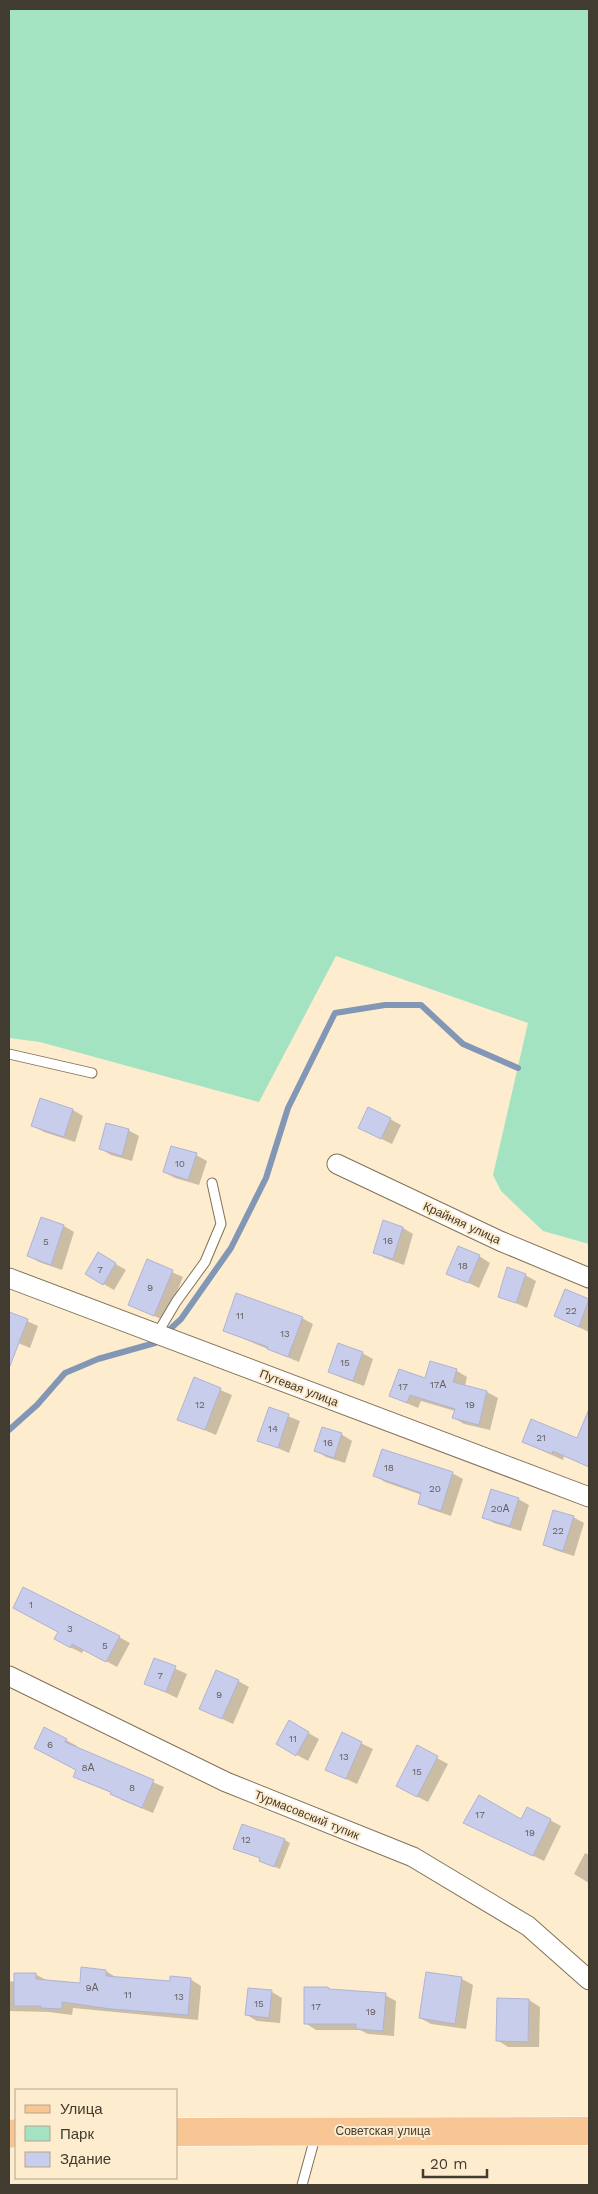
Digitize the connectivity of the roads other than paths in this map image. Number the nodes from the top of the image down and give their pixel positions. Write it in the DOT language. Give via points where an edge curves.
graph roads {
  1 [pos="9,1054"];
  2 [pos="92,1073"];
  3 [pos="337,1164"];
  4 [pos="212,1183"];
  5 [pos="9,1278"];
  6 [pos="589,1278"];
  7 [pos="165,1337"];
  8 [pos="589,1498"];
  9 [pos="9,1676"];
  10 [pos="589,1980"];
  11 [pos="317,2131"];
  12 [pos="589,2131"];
  13 [pos="178,2132"];
  14 [pos="302,2185"];
  1 -- 2 [label="lane"];
  3 -- 6 [label="street, Крайняя улица" via="500,1241"];
  4 -- 7 [label="lane" via="221,1224 205,1262 176,1302"];
  5 -- 7 [label="street, Путевая улица"];
  7 -- 8 [label="street, Путевая улица"];
  9 -- 10 [label="street, Турмасовский тупик" via="226,1782 413,1858 528,1926"];
  11 -- 12 [label="main road, Советская улица"];
  11 -- 13 [label="main road, Советская улица"];
  11 -- 14 [label="lane"];
}
